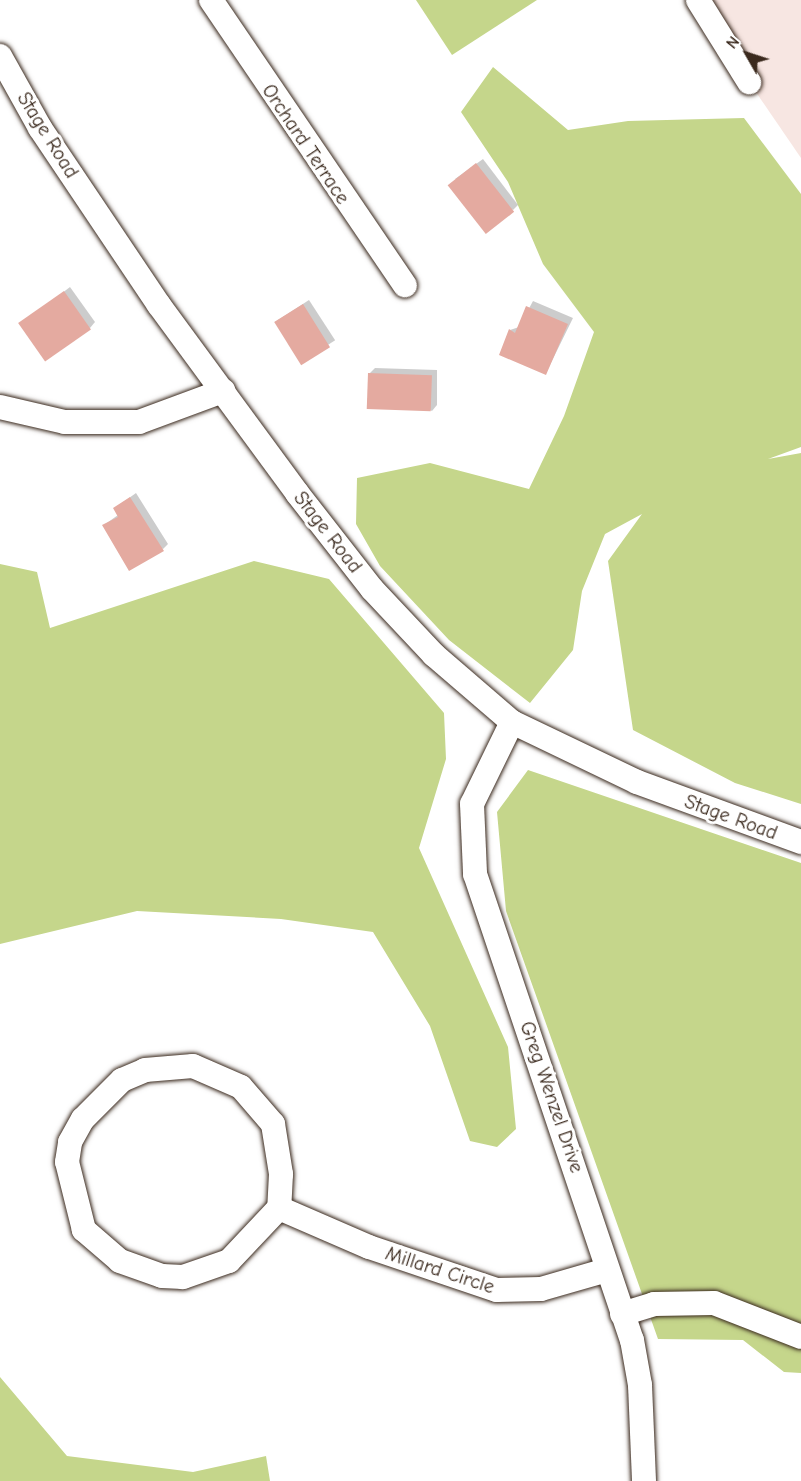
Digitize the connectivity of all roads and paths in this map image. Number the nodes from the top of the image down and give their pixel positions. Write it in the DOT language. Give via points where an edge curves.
graph roads {
  1 [pos="211,0"];
  2 [pos="698,0"];
  3 [pos="0,56"];
  4 [pos="749,82"];
  5 [pos="405,285"];
  6 [pos="223,391"];
  7 [pos="0,407"];
  8 [pos="512,722"];
  9 [pos="801,842"];
  10 [pos="279,1208"];
  11 [pos="607,1270"];
  12 [pos="622,1314"];
  13 [pos="801,1337"];
  14 [pos="644,1481"];
  1 -- 5 [label="street, Orchard Terrace"];
  2 -- 4 [label="street"];
  3 -- 6 [label="street, Stage Road" via="40,128"];
  6 -- 7 [label="street" via="139,422 65,422"];
  6 -- 8 [label="street, Stage Road" via="372,589 434,655"];
  8 -- 9 [label="street, Stage Road" via="637,782"];
  8 -- 11 [label="street, Greg Wenzel Drive" via="472,804 475,874 586,1194"];
  10 -- 10 [label="street" via="281,1174 273,1124 241,1087 201,1069 145,1070 122,1080 83,1119 70,1142 67,1162 84,1230 100,1247 141,1271 183,1277 229,1261"];
  10 -- 11 [label="street, Millard Circle" via="369,1247 497,1290 540,1289"];
  11 -- 12 [label="street, Greg Wenzel Drive"];
  12 -- 13 [label="street" via="654,1304 714,1302"];
  12 -- 14 [label="street, Greg Wenzel Drive" via="640,1385"];
}
